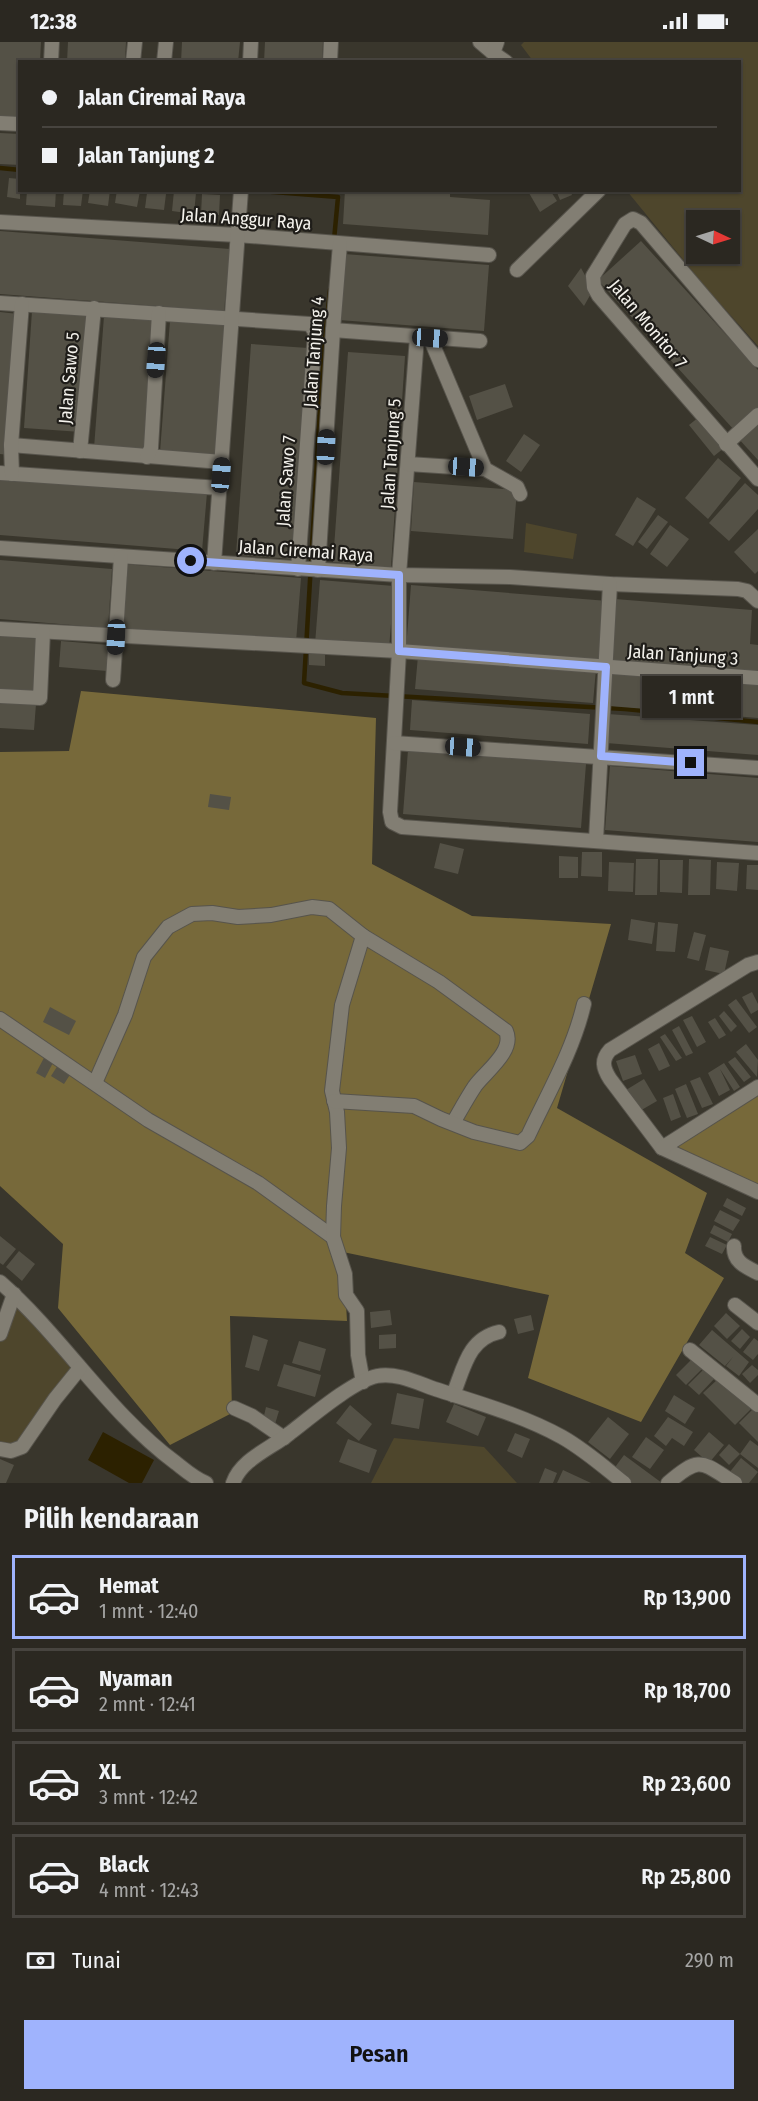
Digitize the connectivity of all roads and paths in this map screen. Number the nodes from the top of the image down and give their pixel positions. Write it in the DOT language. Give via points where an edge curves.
graph roads {
  1 [pos="52,42"];
  2 [pos="135,42"];
  3 [pos="166,42"];
  4 [pos="251,42"];
  5 [pos="331,42"];
  6 [pos="480,42"];
  7 [pos="495,47"];
  8 [pos="51,60"];
  9 [pos="133,60"];
  10 [pos="164,60"];
  11 [pos="250,60"];
  12 [pos="330,60"];
  13 [pos="505,60"];
  14 [pos="0,123"];
  15 [pos="18,124"];
  16 [pos="597,192"];
  17 [pos="241,195"];
  18 [pos="0,222"];
  19 [pos="237,236"];
  20 [pos="333,243"];
  21 [pos="489,255"];
  22 [pos="517,270"];
  23 [pos="0,303"];
  24 [pos="22,304"];
  25 [pos="94,308"];
  26 [pos="159,313"];
  27 [pos="232,319"];
  28 [pos="333,330"];
  29 [pos="424,337"];
  30 [pos="480,341"];
  31 [pos="758,360"];
  32 [pos="758,415"];
  33 [pos="726,444"];
  34 [pos="11,445"];
  35 [pos="81,451"];
  36 [pos="149,453"];
  37 [pos="222,462"];
  38 [pos="408,464"];
  39 [pos="485,469"];
  40 [pos="6,473"];
  41 [pos="758,478"];
  42 [pos="220,488"];
  43 [pos="520,494"];
  44 [pos="0,548"];
  45 [pos="121,557"];
  46 [pos="214,563"];
  47 [pos="308,569"];
  48 [pos="399,575"];
  49 [pos="610,584"];
  50 [pos="758,601"];
  51 [pos="0,629"];
  52 [pos="43,632"];
  53 [pos="116,637"];
  54 [pos="399,651"];
  55 [pos="606,667"];
  56 [pos="758,678"];
  57 [pos="113,680"];
  58 [pos="0,696"];
  59 [pos="394,743"];
  60 [pos="601,756"];
  61 [pos="758,768"];
  62 [pos="596,840"];
  63 [pos="758,852"];
  64 [pos="363,936"];
  65 [pos="758,962"];
  66 [pos="584,1004"];
  67 [pos="0,1018"];
  68 [pos="95,1083"];
  69 [pos="758,1087"];
  70 [pos="334,1101"];
  71 [pos="453,1123"];
  72 [pos="662,1148"];
  73 [pos="758,1192"];
  74 [pos="333,1237"];
  75 [pos="734,1246"];
  76 [pos="758,1273"];
  77 [pos="0,1282"];
  78 [pos="14,1294"];
  79 [pos="735,1305"];
  80 [pos="758,1323"];
  81 [pos="499,1332"];
  82 [pos="0,1334"];
  83 [pos="690,1350"];
  84 [pos="80,1368"];
  85 [pos="363,1382"];
  86 [pos="453,1395"];
  87 [pos="758,1405"];
  88 [pos="234,1408"];
  89 [pos="284,1438"];
  90 [pos="0,1449"];
  91 [pos="207,1483"];
  92 [pos="233,1483"];
  93 [pos="624,1483"];
  94 [pos="668,1483"];
  95 [pos="735,1483"];
  1 -- 8 [label="street"];
  2 -- 9 [label="street"];
  3 -- 10 [label="street"];
  4 -- 11 [label="street"];
  5 -- 12 [label="street"];
  6 -- 7 [label="street"];
  7 -- 13 [label="street"];
  14 -- 15 [label="street"];
  16 -- 22 [label="street"];
  17 -- 19 [label="street"];
  18 -- 19 [label="street, Jalan Anggur Raya"];
  19 -- 20 [label="street, Jalan Anggur Raya"];
  19 -- 27 [label="street"];
  20 -- 21 [label="street, Jalan Anggur Raya"];
  20 -- 28 [label="street, Jalan Tanjung 4"];
  23 -- 24 [label="street"];
  24 -- 25 [label="street"];
  24 -- 34 [label="street"];
  25 -- 26 [label="street"];
  25 -- 35 [label="street, Jalan Sawo 5"];
  26 -- 27 [label="street"];
  26 -- 36 [label="street"];
  27 -- 37 [label="street"];
  27 -- 47 [label="street, Jalan Sawo 7" via="310,324 315,332"];
  28 -- 29 [label="street"];
  28 -- 47 [label="street, Jalan Tanjung 4"];
  29 -- 30 [label="street"];
  29 -- 38 [label="street, Jalan Tanjung 5"];
  29 -- 39 [label="street"];
  31 -- 33 [label="street, Jalan Monitor 7" via="641,223 633,219 625,224 593,276 598,296"];
  32 -- 33 [label="street"];
  33 -- 41 [label="street, Jalan Monitor 7"];
  34 -- 35 [label="street"];
  34 -- 40 [label="street"];
  35 -- 36 [label="street"];
  36 -- 37 [label="street"];
  37 -- 42 [label="street"];
  38 -- 39 [label="street"];
  38 -- 48 [label="street, Jalan Tanjung 5"];
  39 -- 43 [label="street" via="517,488"];
  40 -- 42 [label="street"];
  42 -- 46 [label="street"];
  44 -- 45 [label="street, Jalan Ciremai Raya"];
  45 -- 46 [label="street, Jalan Ciremai Raya"];
  45 -- 53 [label="street"];
  46 -- 47 [label="street, Jalan Ciremai Raya"];
  47 -- 48 [label="street, Jalan Ciremai Raya"];
  48 -- 49 [label="street, Jalan Ciremai Raya"];
  48 -- 54 [label="street, Jalan Tanjung 5"];
  49 -- 50 [label="street" via="738,589"];
  49 -- 55 [label="street"];
  51 -- 52 [label="street, Jalan Tanjung 3"];
  52 -- 53 [label="street, Jalan Tanjung 3"];
  52 -- 58 [label="street" via="40,698"];
  53 -- 54 [label="street, Jalan Tanjung 3"];
  53 -- 57 [label="street"];
  54 -- 55 [label="street, Jalan Tanjung 3"];
  54 -- 59 [label="street, Jalan Tanjung 5"];
  55 -- 56 [label="street, Jalan Tanjung 3"];
  55 -- 60 [label="street"];
  59 -- 60 [label="street"];
  59 -- 62 [label="street, Jalan Tanjung 5" via="390,812 395,825"];
  60 -- 61 [label="street"];
  60 -- 62 [label="street"];
  62 -- 63 [label="street"];
  64 -- 68 [label="street" via="329,909 312,907 238,917 192,914 168,927 144,957 125,1015"];
  64 -- 70 [label="street" via="342,1005"];
  64 -- 71 [label="street" via="439,982 506,1031 507,1046 475,1086"];
  65 -- 72 [label="street" via="604,1055 604,1070"];
  66 -- 71 [label="street" via="571,1046 524,1141"];
  67 -- 68 [label="street"];
  68 -- 74 [label="street" via="174,1136 258,1183"];
  69 -- 72 [label="street"];
  70 -- 71 [label="street" via="414,1106"];
  70 -- 74 [label="street" via="339,1148"];
  72 -- 73 [label="street"];
  74 -- 85 [label="street" via="345,1274 346,1295 357,1311"];
  75 -- 76 [label="street" via="736,1259"];
  77 -- 78 [label="street"];
  78 -- 82 [label="street"];
  78 -- 84 [label="street"];
  79 -- 80 [label="street"];
  81 -- 86 [label="street" via="473,1347"];
  83 -- 87 [label="street"];
  84 -- 90 [label="street" via="22,1447"];
  84 -- 91 [label="street" via="150,1441"];
  85 -- 86 [label="street" via="387,1375"];
  85 -- 89 [label="street"];
  86 -- 93 [label="street" via="542,1426 578,1447"];
  88 -- 89 [label="street"];
  89 -- 92 [label="street" via="252,1459"];
  94 -- 95 [label="street" via="694,1464 708,1466"];
}
